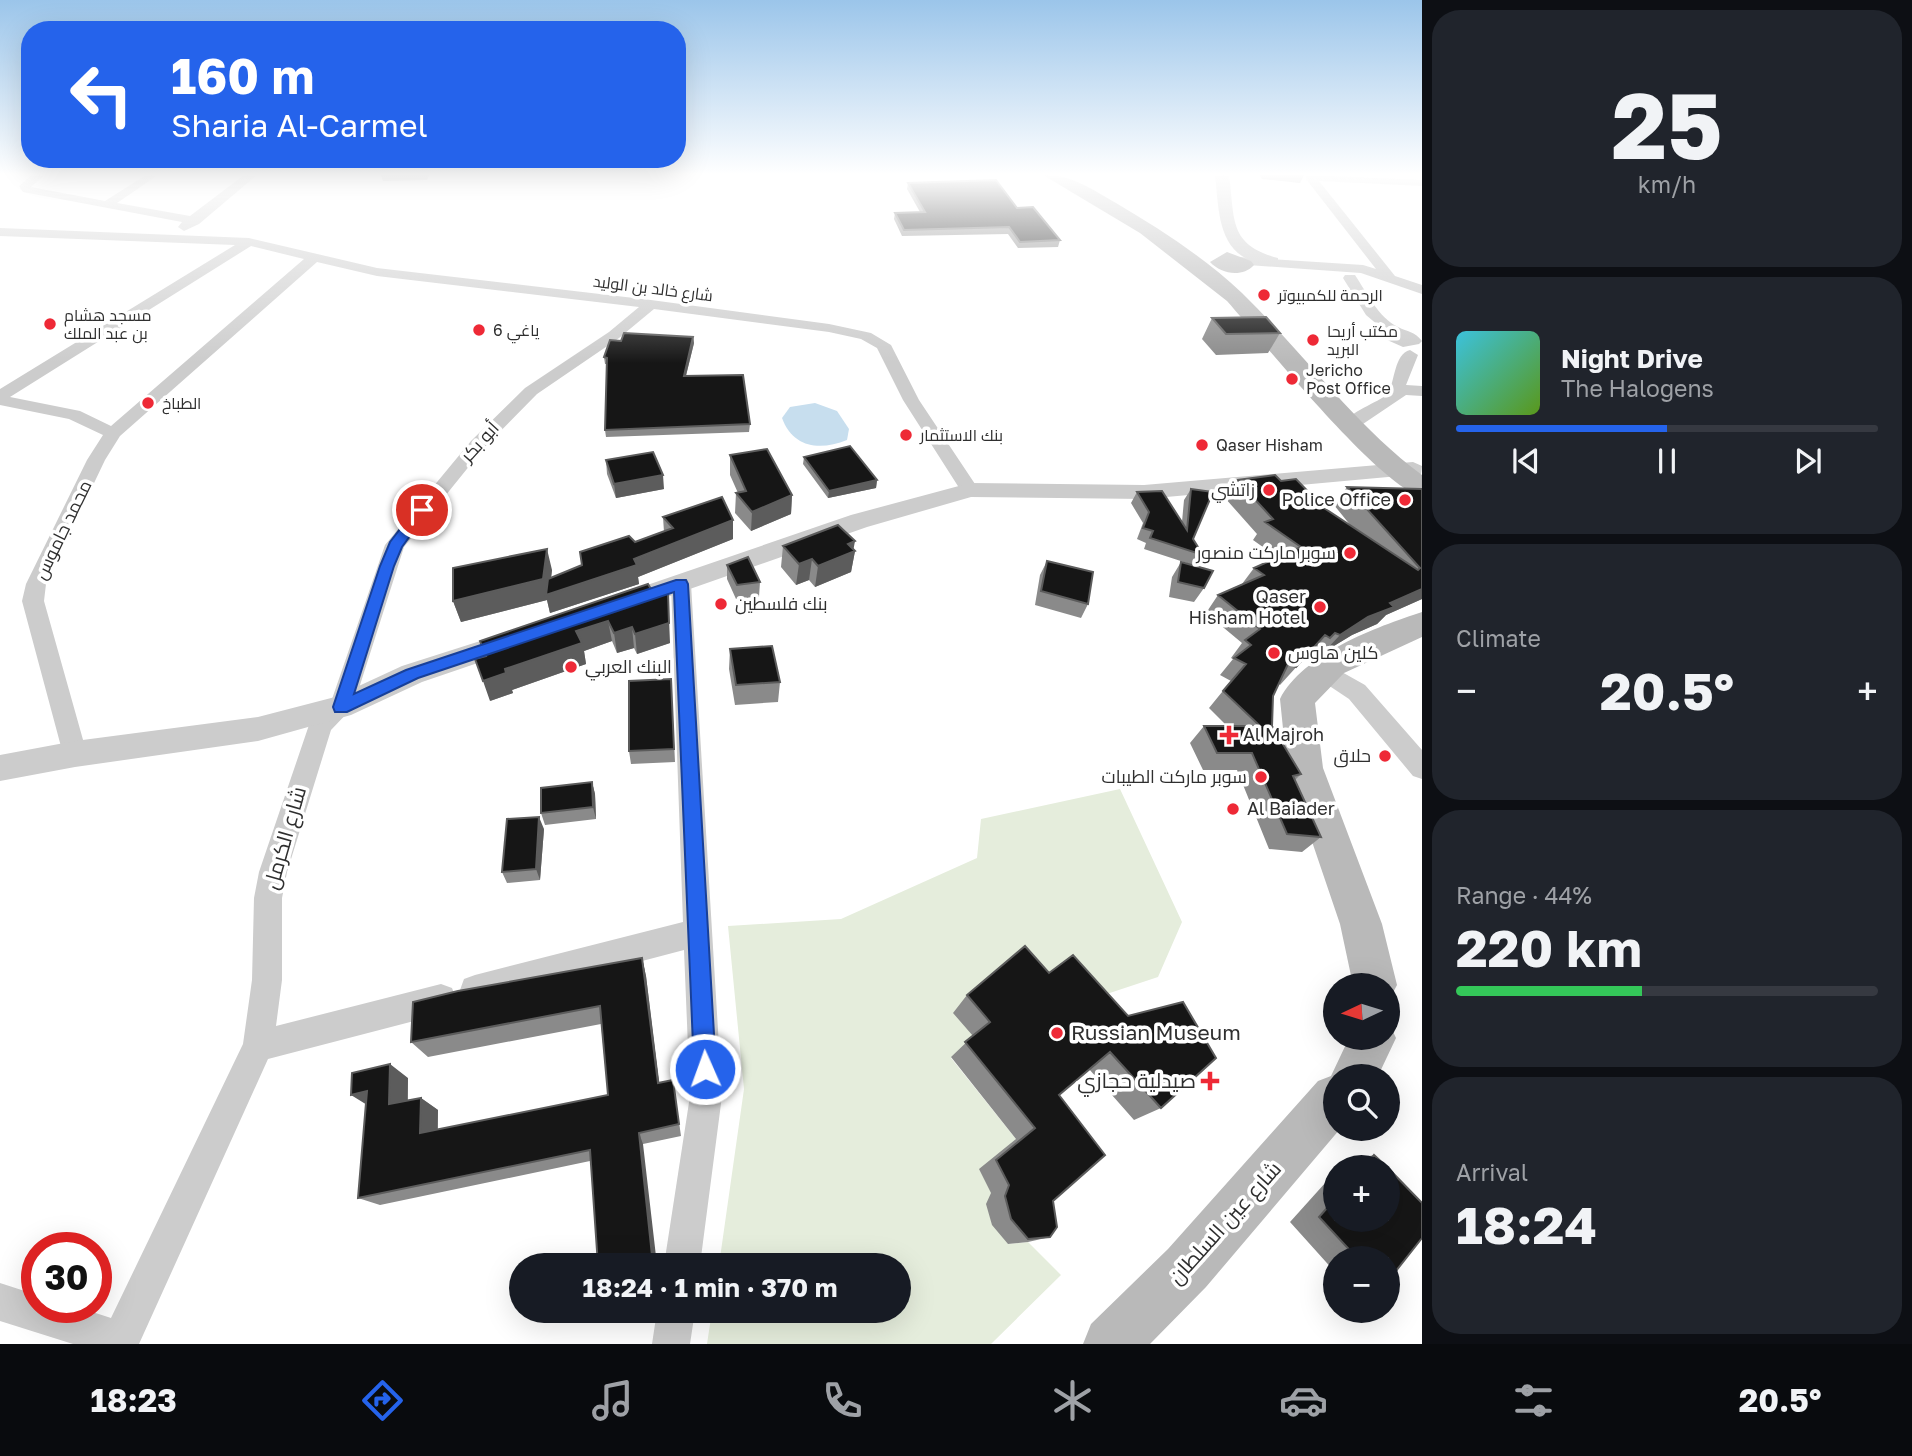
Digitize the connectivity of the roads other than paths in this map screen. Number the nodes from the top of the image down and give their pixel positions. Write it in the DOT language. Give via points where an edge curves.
graph roads {
  1 [pos="178,238"];
  2 [pos="1182,238"];
  3 [pos="1187,238"];
  4 [pos="1235,238"];
  5 [pos="1358,238"];
  6 [pos="249,242"];
  7 [pos="312,259"];
  8 [pos="1237,262"];
  9 [pos="1389,277"];
  10 [pos="1350,278"];
  11 [pos="1422,279"];
  12 [pos="1404,281"];
  13 [pos="1422,290"];
  14 [pos="651,304"];
  15 [pos="1408,339"];
  16 [pos="1422,376"];
  17 [pos="1422,391"];
  18 [pos="1397,394"];
  19 [pos="0,398"];
  20 [pos="1355,420"];
  21 [pos="104,428"];
  22 [pos="1414,476"];
  23 [pos="970,490"];
  24 [pos="681,584"];
  25 [pos="606,609"];
  26 [pos="1422,624"];
  27 [pos="543,630"];
  28 [pos="1324,671"];
  29 [pos="341,707"];
  30 [pos="1297,712"];
  31 [pos="75,754"];
  32 [pos="0,768"];
  33 [pos="1422,768"];
  34 [pos="699,932"];
  35 [pos="1372,973"];
  36 [pos="258,1046"];
  37 [pos="1323,1112"];
  38 [pos="684,1253"];
  39 [pos="0,1302"];
  40 [pos="674,1323"];
  41 [pos="120,1342"];
  42 [pos="671,1344"];
  43 [pos="1111,1344"];
  1 -- 6 [label="street, شارع خالد بن الوليد"];
  2 -- 8 [label="main road"];
  3 -- 8 [label="main road"];
  4 -- 8 [label="street"];
  5 -- 9 [label="street"];
  6 -- 7 [label="street, شارع خالد بن الوليد"];
  6 -- 19 [label="street"];
  7 -- 14 [label="street, شارع خالد بن الوليد" via="434,280"];
  7 -- 21 [label="street, محمد جاموس"];
  8 -- 9 [label="street" via="1363,269"];
  8 -- 10 [label="street"];
  8 -- 20 [label="main road" via="1234,297"];
  9 -- 10 [label="street"];
  9 -- 12 [label="street"];
  10 -- 15 [label="street" via="1371,312"];
  11 -- 12 [label="street"];
  12 -- 13 [label="street"];
  14 -- 23 [label="street, شارع خالد بن الوليد" via="829,328 875,340 883,345 911,400"];
  14 -- 29 [label="street, أبو بكر" via="522,399 408,528 387,566"];
  15 -- 16 [label="street"];
  15 -- 18 [label="street"];
  17 -- 18 [label="street"];
  18 -- 20 [label="street"];
  19 -- 21 [label="street" via="74,415"];
  20 -- 22 [label="main road"];
  21 -- 31 [label="street, محمد جاموس" via="96,460 36,584 33,601"];
  22 -- 23 [label="street" via="1144,492"];
  23 -- 24 [label="street" via="859,521"];
  24 -- 25 [label="street"];
  24 -- 34 [label="street"];
  26 -- 28 [label="main road"];
  27 -- 29 [label="street" via="412,674"];
  28 -- 30 [label="main road" via="1297,699"];
  28 -- 33 [label="street" via="1357,692"];
  29 -- 31 [label="street" via="258,729"];
  29 -- 36 [label="street, شارع الكرمل" via="321,725 273,872"];
  30 -- 35 [label="main road" via="1305,768 1360,924"];
  31 -- 32 [label="street"];
  34 -- 36 [label="street"];
  34 -- 38 [label="street" via="706,1096"];
  36 -- 41 [label="street, شارع الكرمل"];
  37 -- 43 [label="main road, شارع عين السلطان" via="1187,1268"];
  39 -- 41 [label="street, شارع الكرمل"];
  40 -- 42 [label="street"];
}
